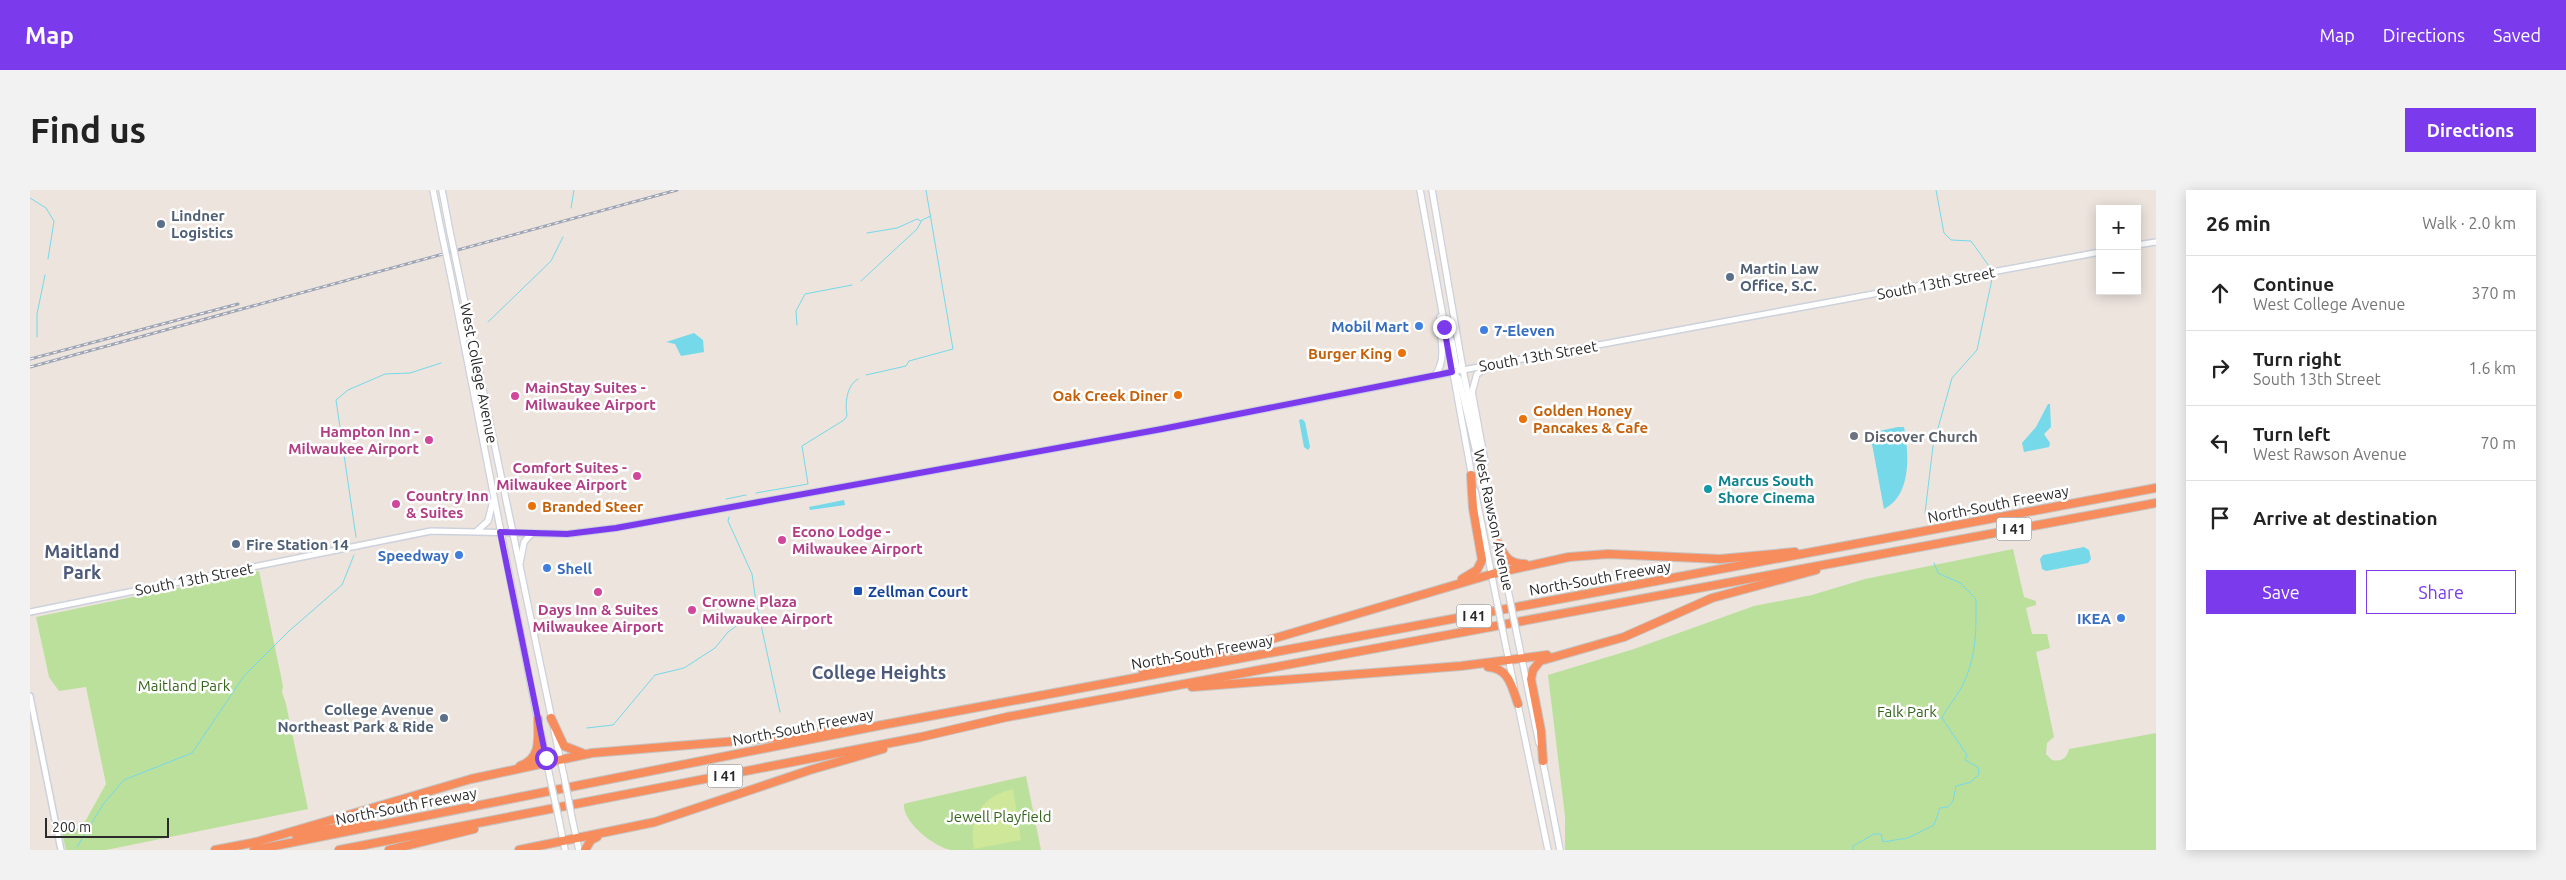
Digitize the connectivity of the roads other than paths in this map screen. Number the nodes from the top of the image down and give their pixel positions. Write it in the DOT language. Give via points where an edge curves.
graph roads {
  1 [pos="433,190"];
  2 [pos="442,190"];
  3 [pos="1420,190"];
  4 [pos="1432,190"];
  5 [pos="2156,242"];
  6 [pos="2141,244"];
  7 [pos="2096,253"];
  8 [pos="1445,258"];
  9 [pos="1433,260"];
  10 [pos="1452,302"];
  11 [pos="1440,307"];
  12 [pos="1444,327"];
  13 [pos="1494,364"];
  14 [pos="1463,370"];
  15 [pos="1452,372"];
  16 [pos="1435,375"];
  17 [pos="1471,474"];
  18 [pos="1486,483"];
  19 [pos="2156,485"];
  20 [pos="2156,488"];
  21 [pos="494,501"];
  22 [pos="505,501"];
  23 [pos="2089,501"];
  24 [pos="2154,504"];
  25 [pos="477,531"];
  26 [pos="500,532"];
  27 [pos="511,533"];
  28 [pos="532,533"];
  29 [pos="1498,543"];
  30 [pos="1858,544"];
  31 [pos="1878,554"];
  32 [pos="1535,564"];
  33 [pos="519,570"];
  34 [pos="1504,572"];
  35 [pos="1492,574"];
  36 [pos="1425,593"];
  37 [pos="30,612"];
  38 [pos="1578,649"];
  39 [pos="1522,659"];
  40 [pos="1510,661"];
  41 [pos="1461,666"];
  42 [pos="1090,686"];
  43 [pos="1137,693"];
  44 [pos="30,696"];
  45 [pos="1518,704"];
  46 [pos="551,718"];
  47 [pos="538,719"];
  48 [pos="882,725"];
  49 [pos="921,737"];
  50 [pos="592,753"];
  51 [pos="560,760"];
  52 [pos="1543,762"];
  53 [pos="547,764"];
  54 [pos="505,771"];
  55 [pos="528,814"];
  56 [pos="612,832"];
  57 [pos="577,839"];
  58 [pos="254,846"];
  59 [pos="564,846"];
  60 [pos="61,850"];
  61 [pos="215,850"];
  62 [pos="339,850"];
  63 [pos="389,850"];
  64 [pos="520,850"];
  65 [pos="545,850"];
  66 [pos="579,850"];
  67 [pos="585,850"];
  68 [pos="1548,850"];
  69 [pos="1560,850"];
  1 -- 21 [label="main road, West College Avenue, bridge"];
  2 -- 22 [label="main road, West College Avenue, bridge"];
  3 -- 9 [label="main road, West Rawson Avenue"];
  4 -- 8 [label="main road, West Rawson Avenue"];
  5 -- 6 [label="street"];
  7 -- 13 [label="street, South 13th Street"];
  8 -- 9 [label="main road"];
  8 -- 10 [label="main road, West Rawson Avenue"];
  9 -- 11 [label="main road, West Rawson Avenue"];
  10 -- 11 [label="main road"];
  10 -- 14 [label="main road, West Rawson Avenue"];
  11 -- 12 [label="main road, West Rawson Avenue"];
  11 -- 16 [label="main road" via="1439,328 1443,348"];
  12 -- 14 [label="main road" via="1452,342 1456,365"];
  12 -- 15 [label="main road, West Rawson Avenue"];
  13 -- 14 [label="street, South 13th Street"];
  13 -- 18 [label="main road" via="1477,374 1472,392 1484,448"];
  14 -- 15 [label="street, South 13th Street"];
  14 -- 18 [label="main road, West Rawson Avenue"];
  15 -- 16 [label="street, South 13th Street"];
  15 -- 17 [label="main road, West Rawson Avenue"];
  15 -- 18 [label="main road" via="1459,379 1474,452"];
  16 -- 28 [label="street, South 13th Street" via="1162,429 616,528 567,534"];
  17 -- 35 [label="main road, West Rawson Avenue"];
  17 -- 36 [label="highway" via="1481,563 1470,575"];
  18 -- 29 [label="main road, West Rawson Avenue"];
  19 -- 23 [label="highway"];
  20 -- 23 [label="highway, North-South Freeway / I 41"];
  21 -- 22 [label="main road"];
  21 -- 25 [label="main road" via="488,521"];
  21 -- 26 [label="main road, West College Avenue"];
  22 -- 27 [label="main road, West College Avenue"];
  23 -- 30 [label="highway, North-South Freeway / I 41"];
  24 -- 31 [label="highway, North-South Freeway / I 41"];
  25 -- 26 [label="street, South 13th Street"];
  25 -- 37 [label="street, South 13th Street" via="431,531"];
  26 -- 27 [label="street, South 13th Street"];
  26 -- 47 [label="main road, West College Avenue"];
  27 -- 28 [label="street, South 13th Street"];
  27 -- 33 [label="main road, West College Avenue"];
  28 -- 33 [label="main road" via="524,542"];
  29 -- 32 [label="highway" via="1510,561"];
  29 -- 34 [label="main road, West Rawson Avenue"];
  30 -- 32 [label="highway" via="1728,559 1608,554"];
  30 -- 42 [label="highway, North-South Freeway / I 41"];
  31 -- 38 [label="highway" via="1712,598 1624,637"];
  31 -- 43 [label="highway, North-South Freeway / I 41"];
  32 -- 34 [label="highway"];
  33 -- 46 [label="main road, West College Avenue"];
  34 -- 35 [label="highway"];
  34 -- 39 [label="main road, West Rawson Avenue, bridge"];
  35 -- 36 [label="highway"];
  35 -- 40 [label="main road, West Rawson Avenue, bridge"];
  36 -- 42 [label="highway" via="1228,652"];
  38 -- 39 [label="highway"];
  38 -- 52 [label="highway" via="1544,659 1532,672 1542,731"];
  39 -- 40 [label="highway"];
  39 -- 52 [label="main road, West Rawson Avenue"];
  40 -- 41 [label="highway"];
  40 -- 45 [label="main road, West Rawson Avenue"];
  41 -- 43 [label="highway"];
  41 -- 45 [label="highway" via="1494,667 1502,671"];
  42 -- 48 [label="highway, North-South Freeway / I 41"];
  43 -- 49 [label="highway, North-South Freeway / I 41"];
  44 -- 60 [label="street"];
  45 -- 68 [label="main road, West Rawson Avenue"];
  46 -- 50 [label="highway" via="564,746 576,752"];
  46 -- 51 [label="main road, West College Avenue"];
  47 -- 53 [label="main road, West College Avenue"];
  47 -- 54 [label="highway" via="535,756"];
  48 -- 50 [label="highway"];
  48 -- 58 [label="highway, North-South Freeway / I 41"];
  49 -- 55 [label="highway, North-South Freeway / I 41"];
  49 -- 56 [label="highway" via="810,770 670,818"];
  50 -- 51 [label="highway"];
  51 -- 53 [label="highway"];
  51 -- 57 [label="main road, West College Avenue, bridge"];
  52 -- 69 [label="main road, West Rawson Avenue"];
  53 -- 54 [label="highway"];
  53 -- 59 [label="main road, West College Avenue, bridge"];
  54 -- 58 [label="highway"];
  55 -- 62 [label="highway, North-South Freeway / I 41"];
  55 -- 63 [label="highway"];
  56 -- 57 [label="highway"];
  56 -- 67 [label="highway" via="594,838"];
  57 -- 59 [label="highway"];
  57 -- 66 [label="main road, West College Avenue"];
  58 -- 61 [label="highway"];
  59 -- 64 [label="highway"];
  64 -- 65 [label="highway"];
}
